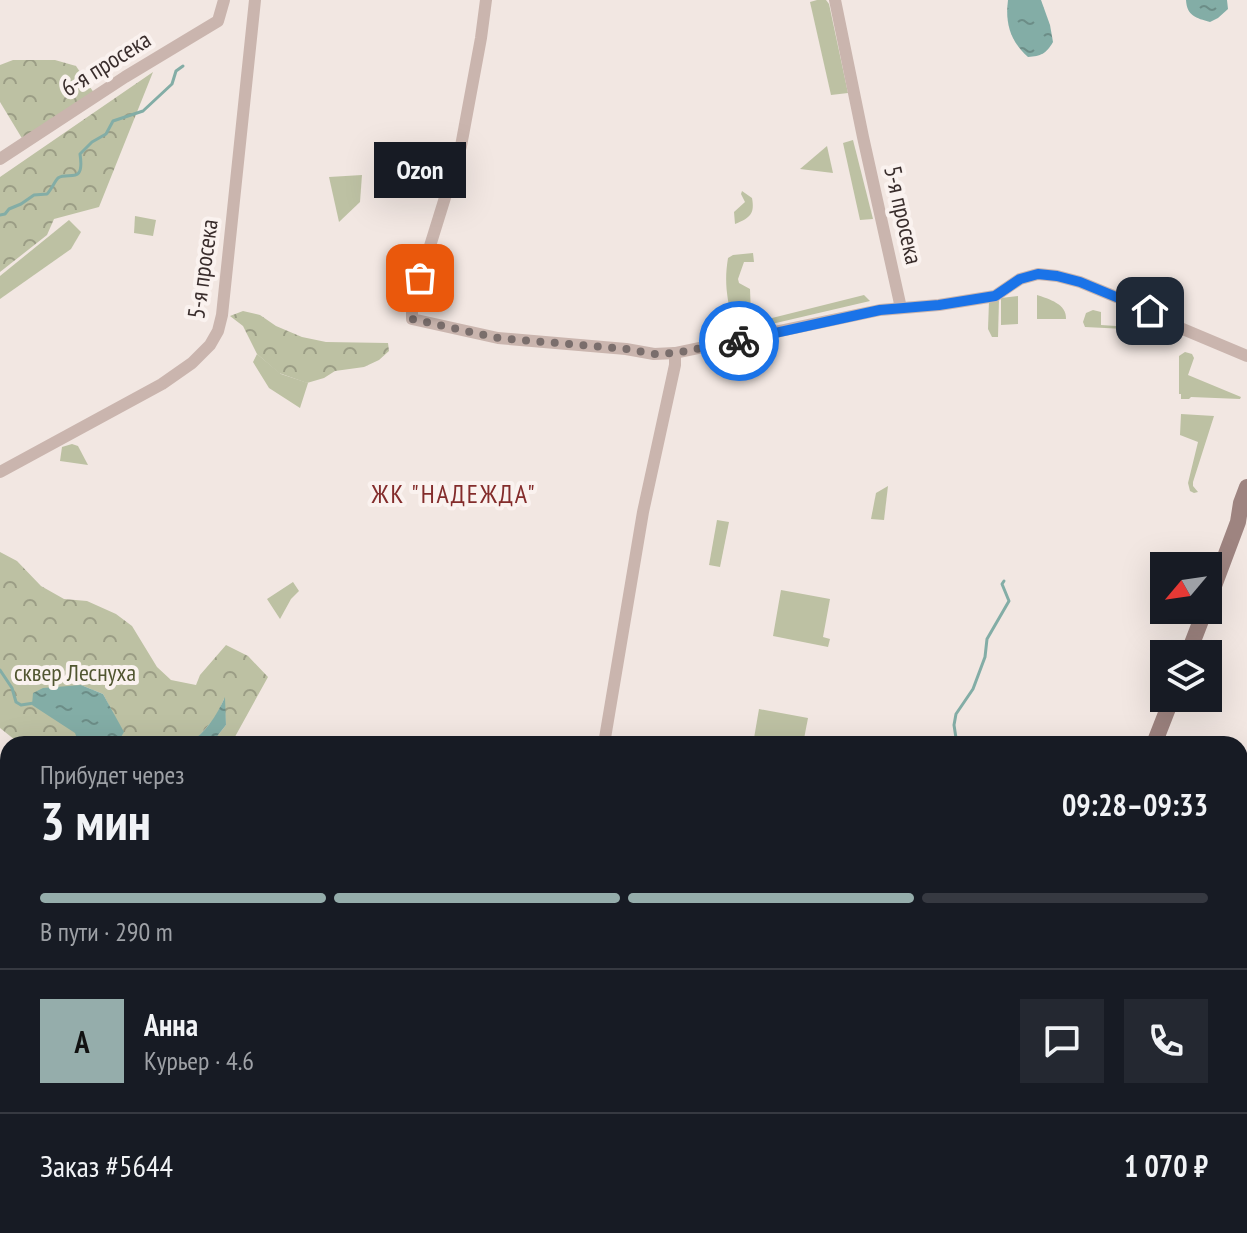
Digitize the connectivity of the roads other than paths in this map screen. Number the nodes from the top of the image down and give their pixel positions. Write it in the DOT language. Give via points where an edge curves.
graph roads {
  1 [pos="224,0"];
  2 [pos="255,0"];
  3 [pos="486,0"];
  4 [pos="835,0"];
  5 [pos="0,159"];
  6 [pos="901,308"];
  7 [pos="675,353"];
  8 [pos="1247,356"];
  9 [pos="0,472"];
  10 [pos="1247,487"];
  11 [pos="1222,565"];
  12 [pos="1167,712"];
  13 [pos="605,736"];
  14 [pos="1157,736"];
  1 -- 5 [label="street, 6-я просека" via="218,21"];
  2 -- 9 [label="street, 5-я просека" via="218,331 202,354 162,384"];
  3 -- 7 [label="street" via="461,146 412,304 412,319 498,338"];
  4 -- 6 [label="street, 5-я просека"];
  6 -- 7 [label="street"];
  6 -- 8 [label="street" via="995,296 1020,279 1057,276"];
  7 -- 13 [label="street"];
  10 -- 11 [label="street"];
  12 -- 14 [label="street"];
}
